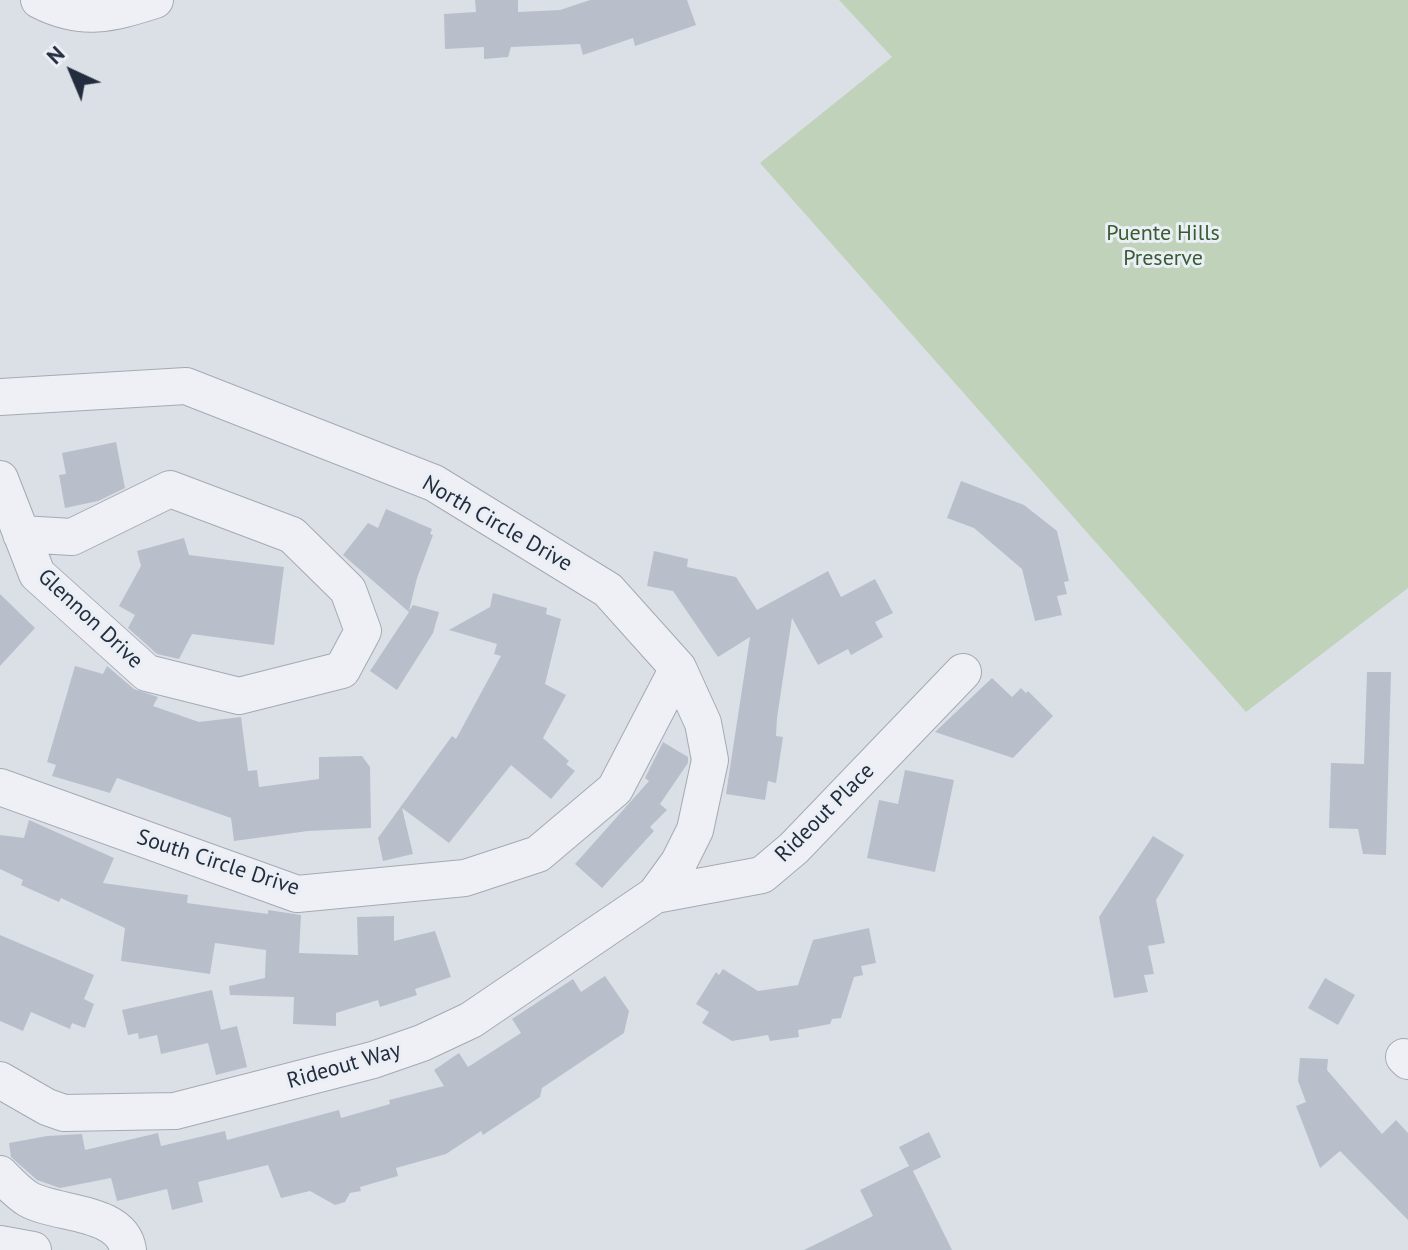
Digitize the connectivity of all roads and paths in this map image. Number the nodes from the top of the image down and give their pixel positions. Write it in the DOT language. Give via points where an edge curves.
graph roads {
  1 [pos="39,0"];
  2 [pos="155,0"];
  3 [pos="0,397"];
  4 [pos="0,479"];
  5 [pos="21,534"];
  6 [pos="678,668"];
  7 [pos="963,672"];
  8 [pos="0,787"];
  9 [pos="655,895"];
  10 [pos="0,1080"];
  11 [pos="0,1174"];
  12 [pos="0,1244"];
  13 [pos="33,1250"];
  14 [pos="128,1250"];
  1 -- 2 [label="street" via="64,13 110,14"];
  3 -- 6 [label="street, North Circle Drive" via="186,386 434,483 608,590"];
  4 -- 5 [label="street, Glennon Drive"];
  5 -- 5 [label="street, Glennon Drive" via="37,574 147,673 239,696 342,670 363,631 348,590 292,535 170,489 72,537"];
  6 -- 8 [label="street, South Circle Drive" via="615,789 538,854 465,878 297,894"];
  6 -- 9 [label="street, North Circle Drive" via="703,723 710,760 695,830"];
  7 -- 9 [label="street, Rideout Place" via="762,875"];
  9 -- 10 [label="street, Rideout Way" via="471,1020 373,1060 175,1111 129,1115 64,1113"];
  11 -- 14 [label="street" via="28,1199 111,1226 125,1238"];
  12 -- 13 [label="street"];
}
